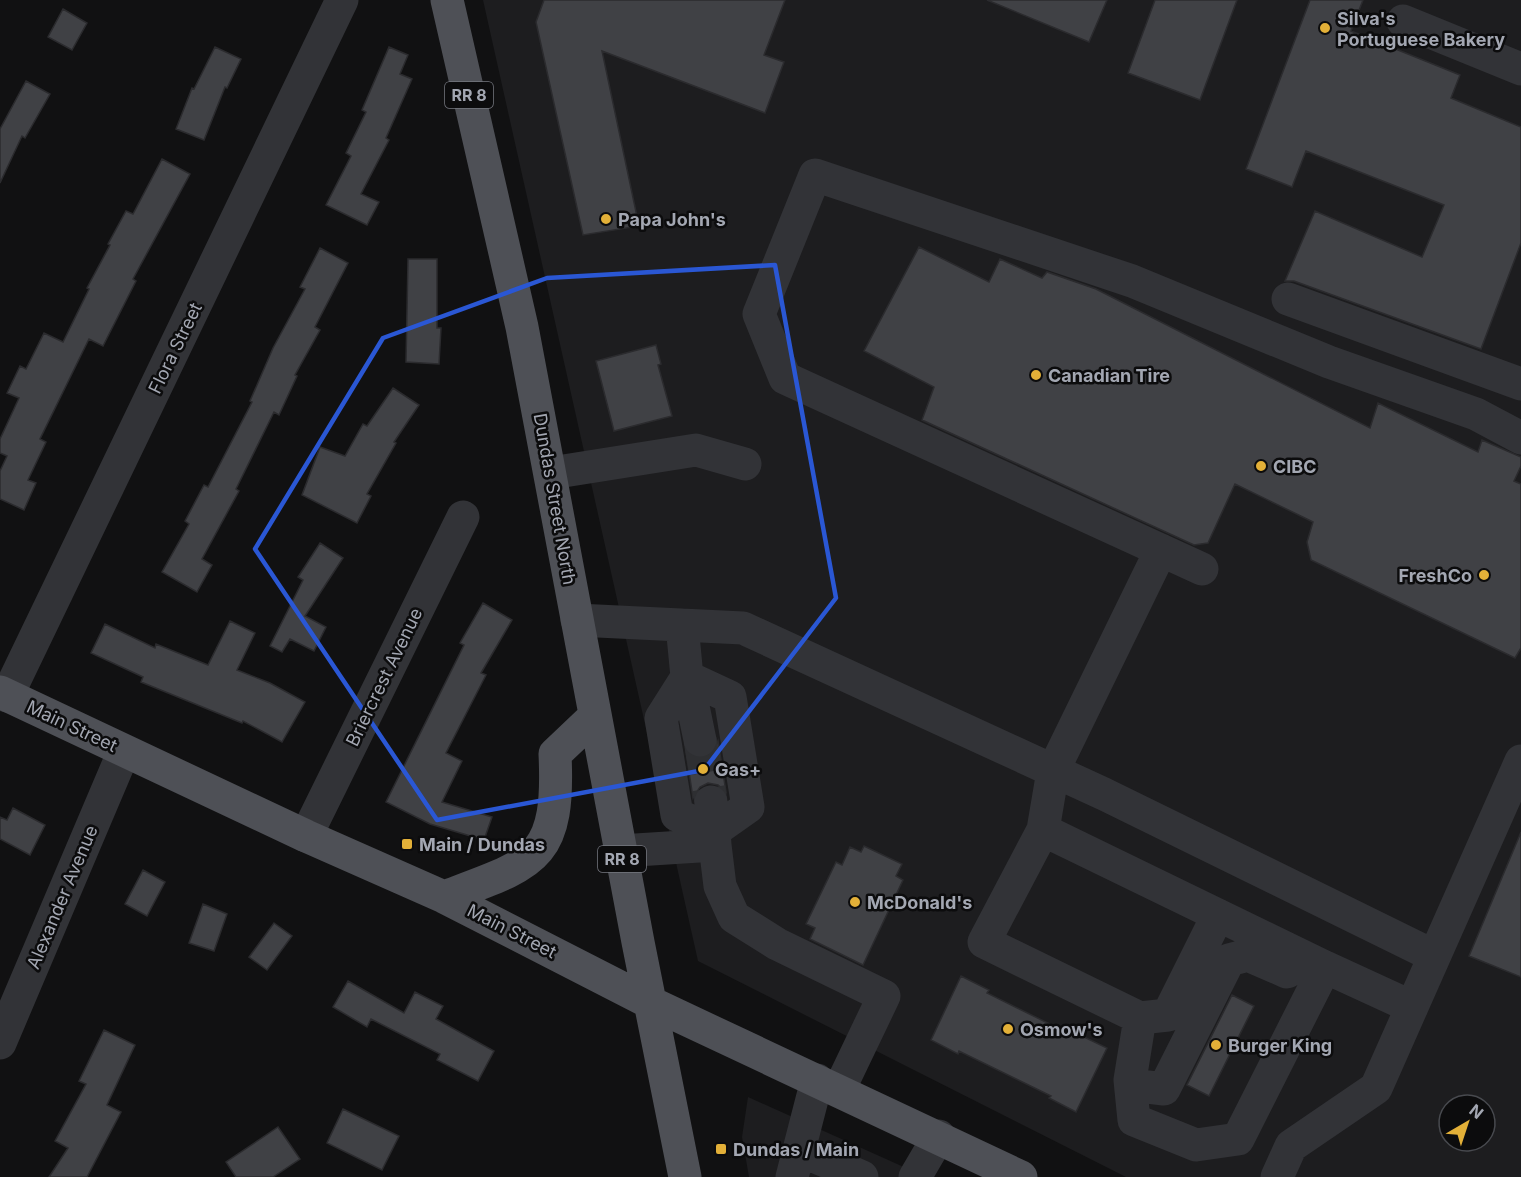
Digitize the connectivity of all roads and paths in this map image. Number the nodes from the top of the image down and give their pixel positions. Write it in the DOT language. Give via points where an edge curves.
graph roads {
  1 [pos="342,0"];
  2 [pos="446,0"];
  3 [pos="1403,21"];
  4 [pos="1521,69"];
  5 [pos="1288,299"];
  6 [pos="1521,384"];
  7 [pos="1521,438"];
  8 [pos="745,464"];
  9 [pos="551,473"];
  10 [pos="463,517"];
  11 [pos="1161,550"];
  12 [pos="1202,569"];
  13 [pos="577,620"];
  14 [pos="682,625"];
  15 [pos="687,677"];
  16 [pos="4,694"];
  17 [pos="595,716"];
  18 [pos="700,740"];
  19 [pos="124,750"];
  20 [pos="1521,761"];
  21 [pos="1053,771"];
  22 [pos="713,826"];
  23 [pos="1043,830"];
  24 [pos="306,836"];
  25 [pos="620,851"];
  26 [pos="444,897"];
  27 [pos="1218,915"];
  28 [pos="1434,956"];
  29 [pos="1320,976"];
  30 [pos="649,1002"];
  31 [pos="1412,1007"];
  32 [pos="1140,1018"];
  33 [pos="0,1043"];
  34 [pos="828,1085"];
  35 [pos="1131,1085"];
  36 [pos="939,1136"];
  37 [pos="796,1164"];
  38 [pos="1013,1175"];
  39 [pos="685,1177"];
  40 [pos="862,1177"];
  41 [pos="915,1177"];
  42 [pos="1277,1177"];
  1 -- 16 [label="street, Flora Street"];
  2 -- 9 [label="main road, Dundas Street North / RR 8" via="520,316"];
  3 -- 4 [label="street"];
  5 -- 6 [label="street"];
  7 -- 11 [label="street" via="1476,414 1329,362 1132,281 815,174 759,314 785,378"];
  8 -- 9 [label="street" via="696,450"];
  9 -- 13 [label="main road, Dundas Street North / RR 8"];
  10 -- 24 [label="street, Briercrest Avenue"];
  11 -- 12 [label="street"];
  11 -- 21 [label="street"];
  13 -- 14 [label="street"];
  13 -- 17 [label="main road, Dundas Street North / RR 8"];
  14 -- 15 [label="street"];
  14 -- 21 [label="street" via="743,628"];
  15 -- 18 [label="street"];
  15 -- 22 [label="street" via="661,718 677,815"];
  15 -- 22 [label="street" via="730,697 748,807"];
  16 -- 19 [label="main road, Main Street"];
  17 -- 25 [label="main road, Dundas Street North / RR 8"];
  17 -- 26 [label="main road" via="555,754 554,816 540,847 516,869"];
  19 -- 24 [label="main road, Main Street"];
  19 -- 33 [label="street, Alexander Avenue"];
  20 -- 28 [label="street"];
  21 -- 23 [label="street"];
  21 -- 28 [label="street"];
  22 -- 25 [label="street"];
  22 -- 34 [label="street" via="720,886 734,917 777,944 884,996"];
  23 -- 27 [label="street"];
  23 -- 32 [label="street" via="984,942"];
  24 -- 26 [label="main road, Main Street"];
  25 -- 30 [label="main road, Dundas Street North / RR 8"];
  26 -- 30 [label="main road, Main Street"];
  27 -- 29 [label="street"];
  27 -- 32 [label="street" via="1168,1015"];
  28 -- 31 [label="street"];
  29 -- 31 [label="street"];
  29 -- 35 [label="street" via="1248,954 1229,960 1164,1089"];
  29 -- 35 [label="street" via="1238,1139 1196,1145 1134,1120"];
  30 -- 34 [label="main road, Main Street"];
  30 -- 39 [label="main road, RR 8"];
  31 -- 42 [label="street" via="1376,1088 1292,1146"];
  32 -- 35 [label="street"];
  34 -- 36 [label="main road, Main Street"];
  34 -- 37 [label="street"];
  36 -- 38 [label="main road, Main Street"];
  36 -- 41 [label="street"];
  37 -- 40 [label="street"];
}
